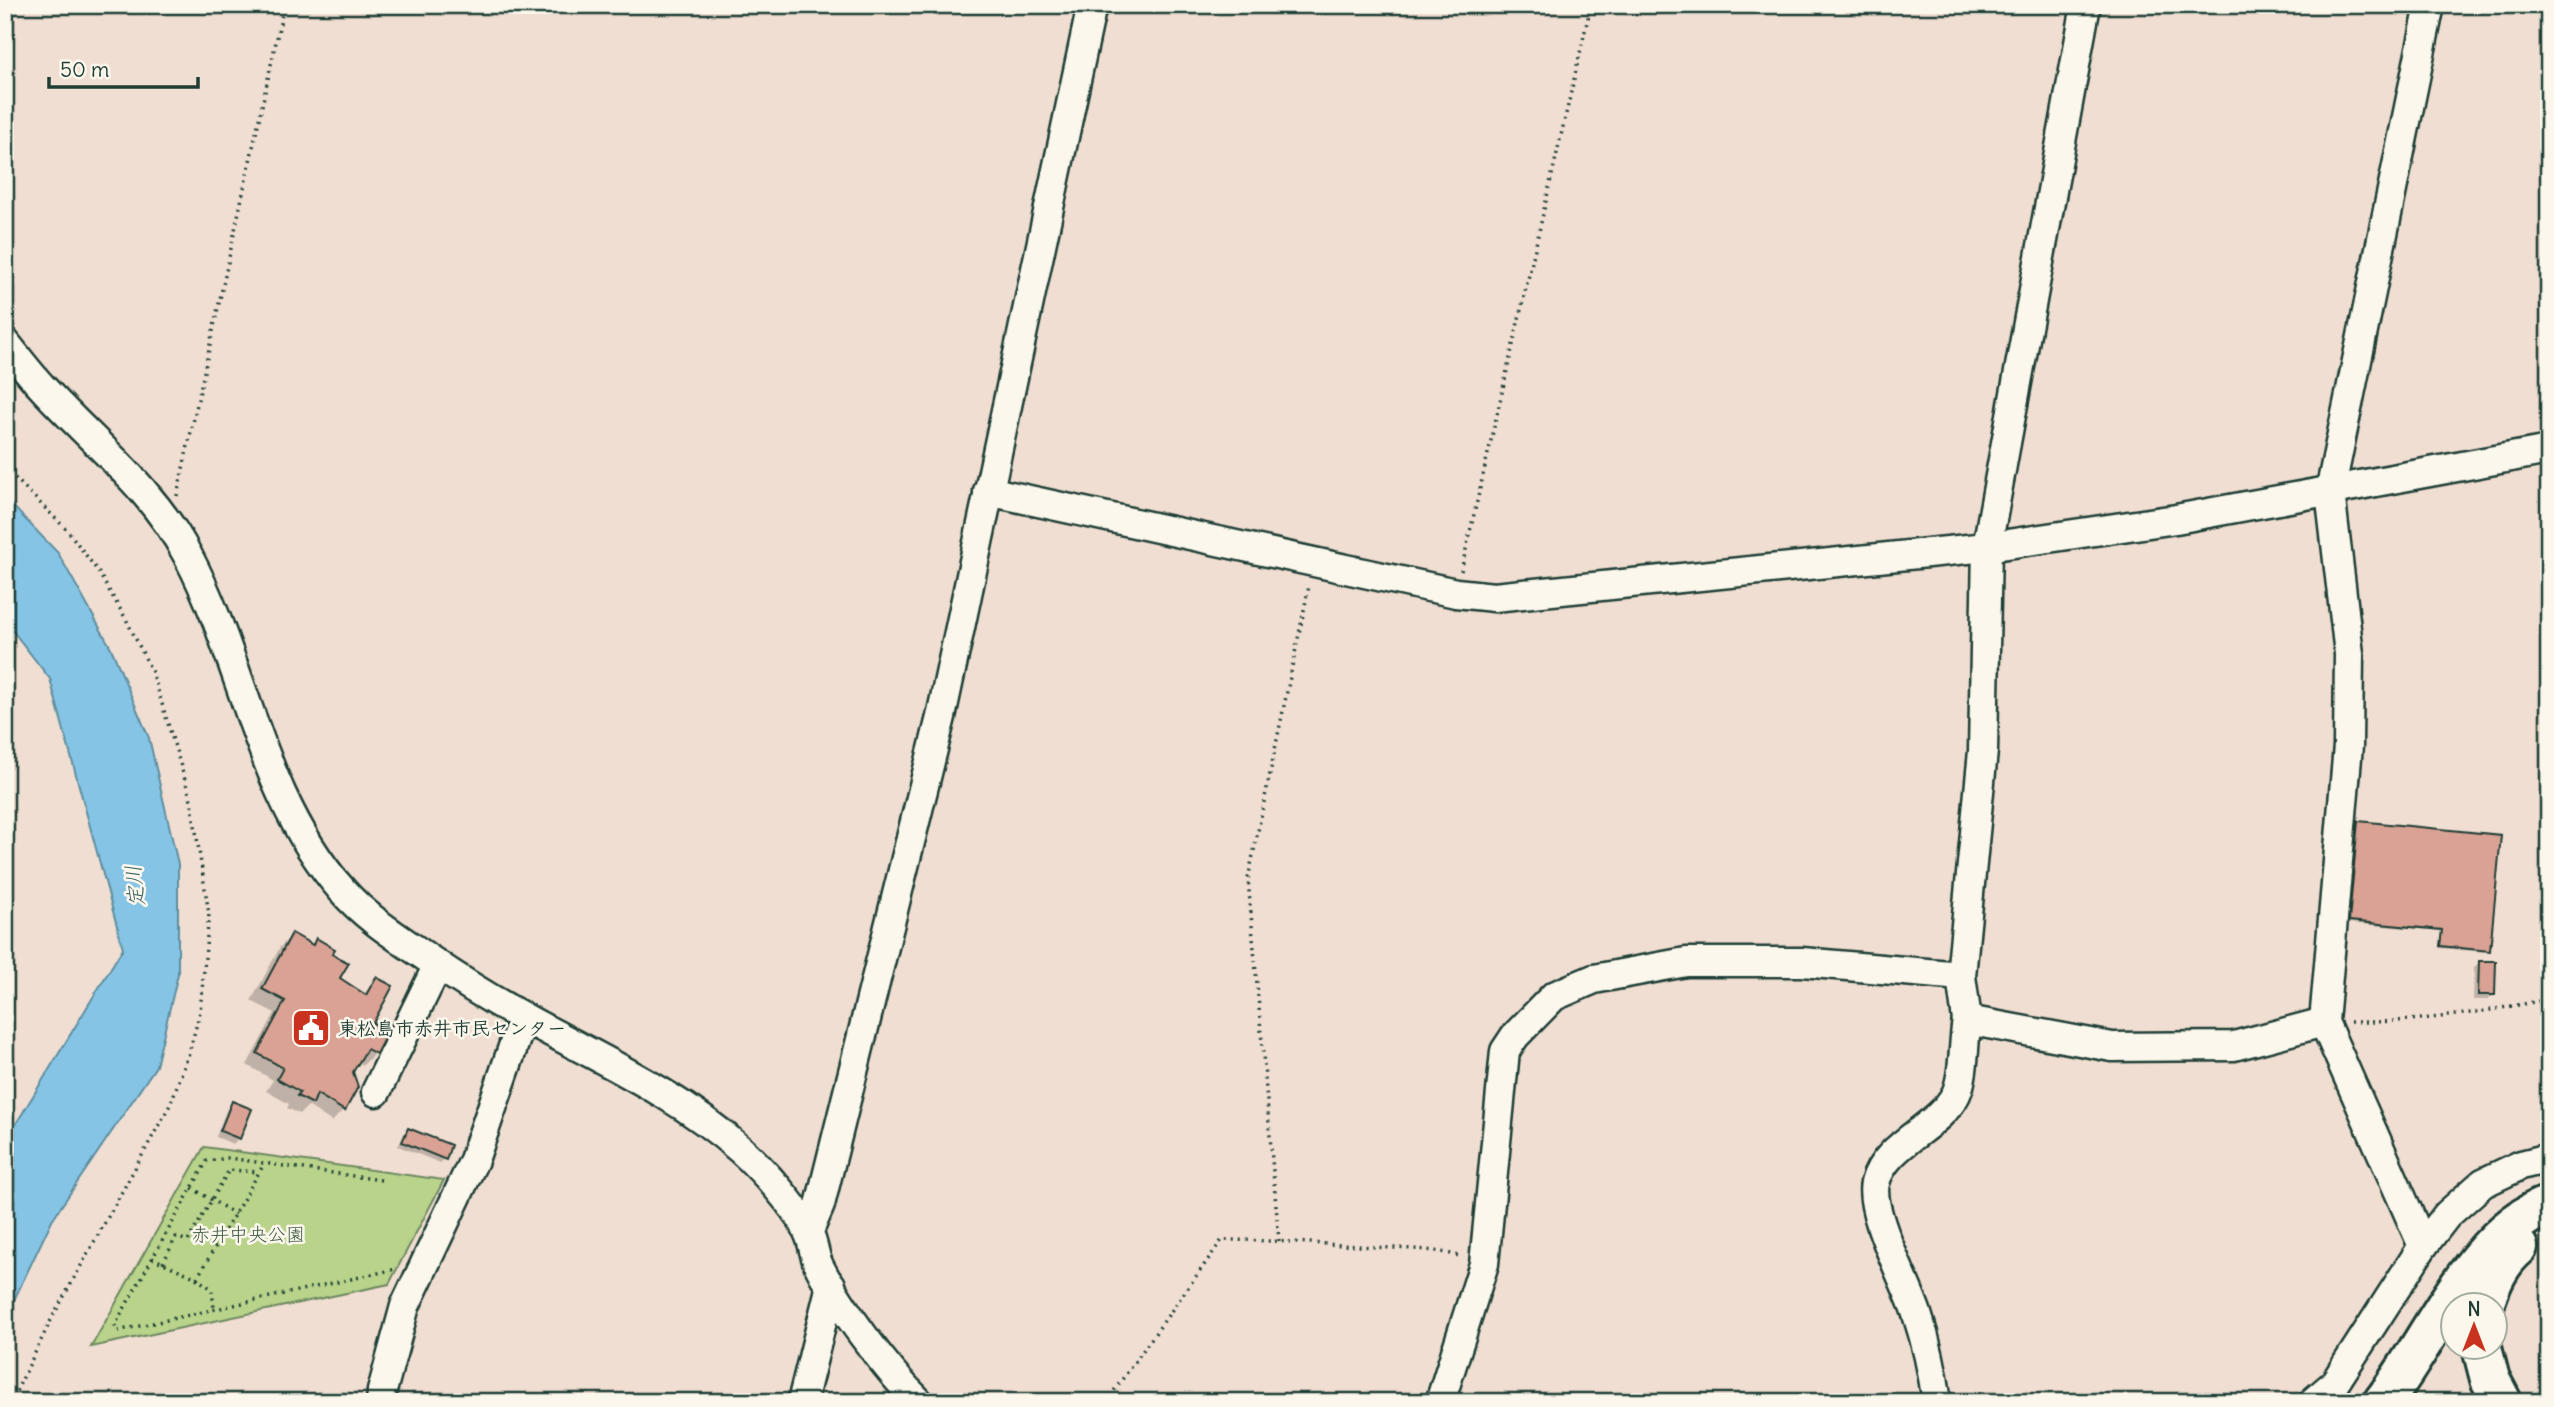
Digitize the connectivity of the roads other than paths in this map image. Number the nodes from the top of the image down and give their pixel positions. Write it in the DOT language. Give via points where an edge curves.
graph roads {
  1 [pos="1092,5"];
  2 [pos="2086,5"];
  3 [pos="2430,5"];
  4 [pos="5,342"];
  5 [pos="2549,450"];
  6 [pos="988,491"];
  7 [pos="2330,492"];
  8 [pos="1987,547"];
  9 [pos="438,965"];
  10 [pos="1961,976"];
  11 [pos="523,1017"];
  12 [pos="1967,1020"];
  13 [pos="2323,1022"];
  14 [pos="376,1093"];
  15 [pos="2549,1158"];
  16 [pos="2549,1205"];
  17 [pos="2549,1227"];
  18 [pos="809,1231"];
  19 [pos="2423,1246"];
  20 [pos="831,1285"];
  21 [pos="2489,1292"];
  22 [pos="2486,1362"];
  23 [pos="2344,1389"];
  24 [pos="381,1402"];
  25 [pos="802,1402"];
  26 [pos="919,1402"];
  27 [pos="1440,1402"];
  28 [pos="1937,1402"];
  29 [pos="2313,1402"];
  30 [pos="2383,1402"];
  31 [pos="2502,1402"];
  1 -- 6 [label="street"];
  2 -- 8 [label="street"];
  3 -- 7 [label="street"];
  4 -- 9 [label="street" via="171,526 206,593 289,811 309,845 342,891 385,930"];
  5 -- 7 [label="street"];
  6 -- 8 [label="street" via="1456,593 1494,597"];
  6 -- 18 [label="street" via="941,717 823,1192"];
  7 -- 8 [label="street"];
  7 -- 13 [label="street" via="2349,654 2348,746"];
  8 -- 10 [label="street" via="1983,751"];
  9 -- 11 [label="street"];
  9 -- 14 [label="street"];
  10 -- 12 [label="street"];
  10 -- 27 [label="street" via="1802,962 1686,962 1594,979 1554,996 1505,1051 1484,1264"];
  11 -- 18 [label="street" via="679,1103 741,1150"];
  11 -- 24 [label="street" via="474,1160 405,1306"];
  12 -- 13 [label="street" via="2112,1046 2234,1046"];
  12 -- 28 [label="street" via="1956,1093 1945,1109 1878,1171 1874,1187 1875,1207 1917,1315"];
  13 -- 19 [label="street"];
  15 -- 19 [label="street" via="2483,1183 2447,1215"];
  16 -- 30 [label="highway" via="2517,1222 2477,1261"];
  17 -- 21 [label="highway" via="2512,1252"];
  18 -- 20 [label="street" via="819,1266"];
  19 -- 23 [label="street"];
  20 -- 25 [label="street"];
  20 -- 26 [label="street" via="859,1329"];
  22 -- 31 [label="highway"];
  23 -- 29 [label="street" via="2334,1384"];
}
